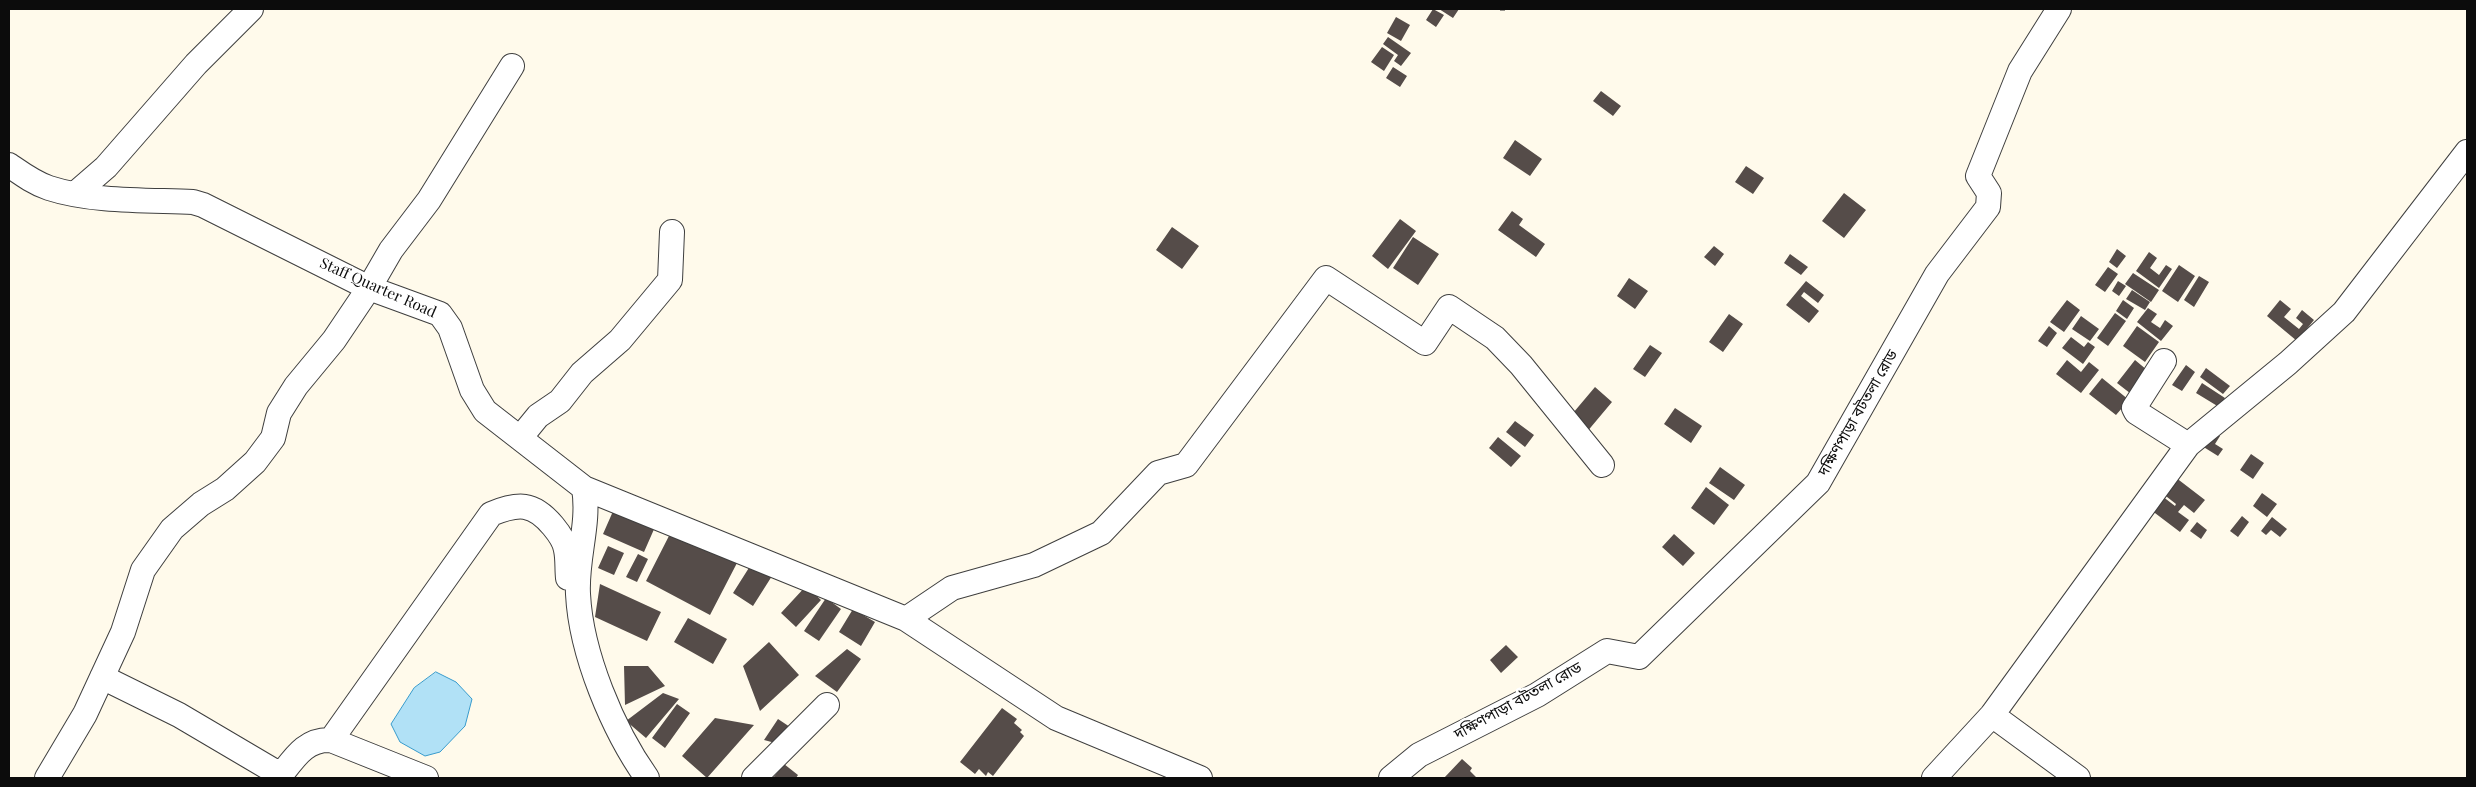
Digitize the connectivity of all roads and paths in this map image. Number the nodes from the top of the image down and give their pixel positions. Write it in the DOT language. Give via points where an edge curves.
graph roads {
  1 [pos="251,9"];
  2 [pos="1500,9"];
  3 [pos="1507,9"];
  4 [pos="2059,9"];
  5 [pos="512,66"];
  6 [pos="2467,152"];
  7 [pos="9,165"];
  8 [pos="76,193"];
  9 [pos="672,232"];
  10 [pos="369,288"];
  11 [pos="2164,362"];
  12 [pos="520,438"];
  13 [pos="2188,445"];
  14 [pos="1602,466"];
  15 [pos="584,488"];
  16 [pos="906,619"];
  17 [pos="102,677"];
  18 [pos="827,705"];
  19 [pos="1992,715"];
  20 [pos="331,740"];
  21 [pos="46,778"];
  22 [pos="426,778"];
  23 [pos="634,778"];
  24 [pos="648,778"];
  25 [pos="754,778"];
  26 [pos="1200,778"];
  27 [pos="1391,778"];
  28 [pos="1934,778"];
  29 [pos="2078,778"];
  1 -- 8 [label="street" via="196,64 106,166"];
  2 -- 3 [label="path"];
  4 -- 27 [label="street, দক্ষিণপাড়া বটতলা রোড" via="2020,71 1978,176 1989,193 1988,207 1937,274 1818,483 1639,657 1606,651 1537,695 1419,755"];
  5 -- 10 [label="street" via="429,200 391,250"];
  6 -- 13 [label="street" via="2344,312"];
  7 -- 8 [label="street, Staff Quarter Road" via="34,182"];
  8 -- 10 [label="street, Staff Quarter Road" via="203,205"];
  9 -- 12 [label="street" via="670,280 620,340 582,372 560,401 538,416"];
  10 -- 12 [label="street, Staff Quarter Road" via="440,314 450,328 472,390 484,411"];
  10 -- 17 [label="street" via="323,355 296,386 279,413 273,438 255,462 172,529 143,570 123,632"];
  11 -- 13 [label="street" via="2134,408"];
  12 -- 15 [label="street, Staff Quarter Road"];
  13 -- 19 [label="street"];
  14 -- 16 [label="street" via="1521,365 1495,338 1449,307 1424,343 1326,278 1186,465 1158,473 1101,533 1034,565 952,588"];
  15 -- 16 [label="street, Staff Quarter Road"];
  15 -- 24 [label="street" via="586,524 578,566 582,630 597,679 616,722"];
  16 -- 26 [label="street, Staff Quarter Road" via="1056,718"];
  17 -- 20 [label="street" via="179,715 274,771 284,771 300,750 318,740"];
  17 -- 21 [label="street" via="85,714"];
  18 -- 25 [label="street"];
  19 -- 28 [label="street"];
  19 -- 29 [label="street"];
  20 -- 22 [label="street"];
  20 -- 23 [label="street" via="490,514 511,506 533,508 551,524 566,549 571,627 583,671"];
}
